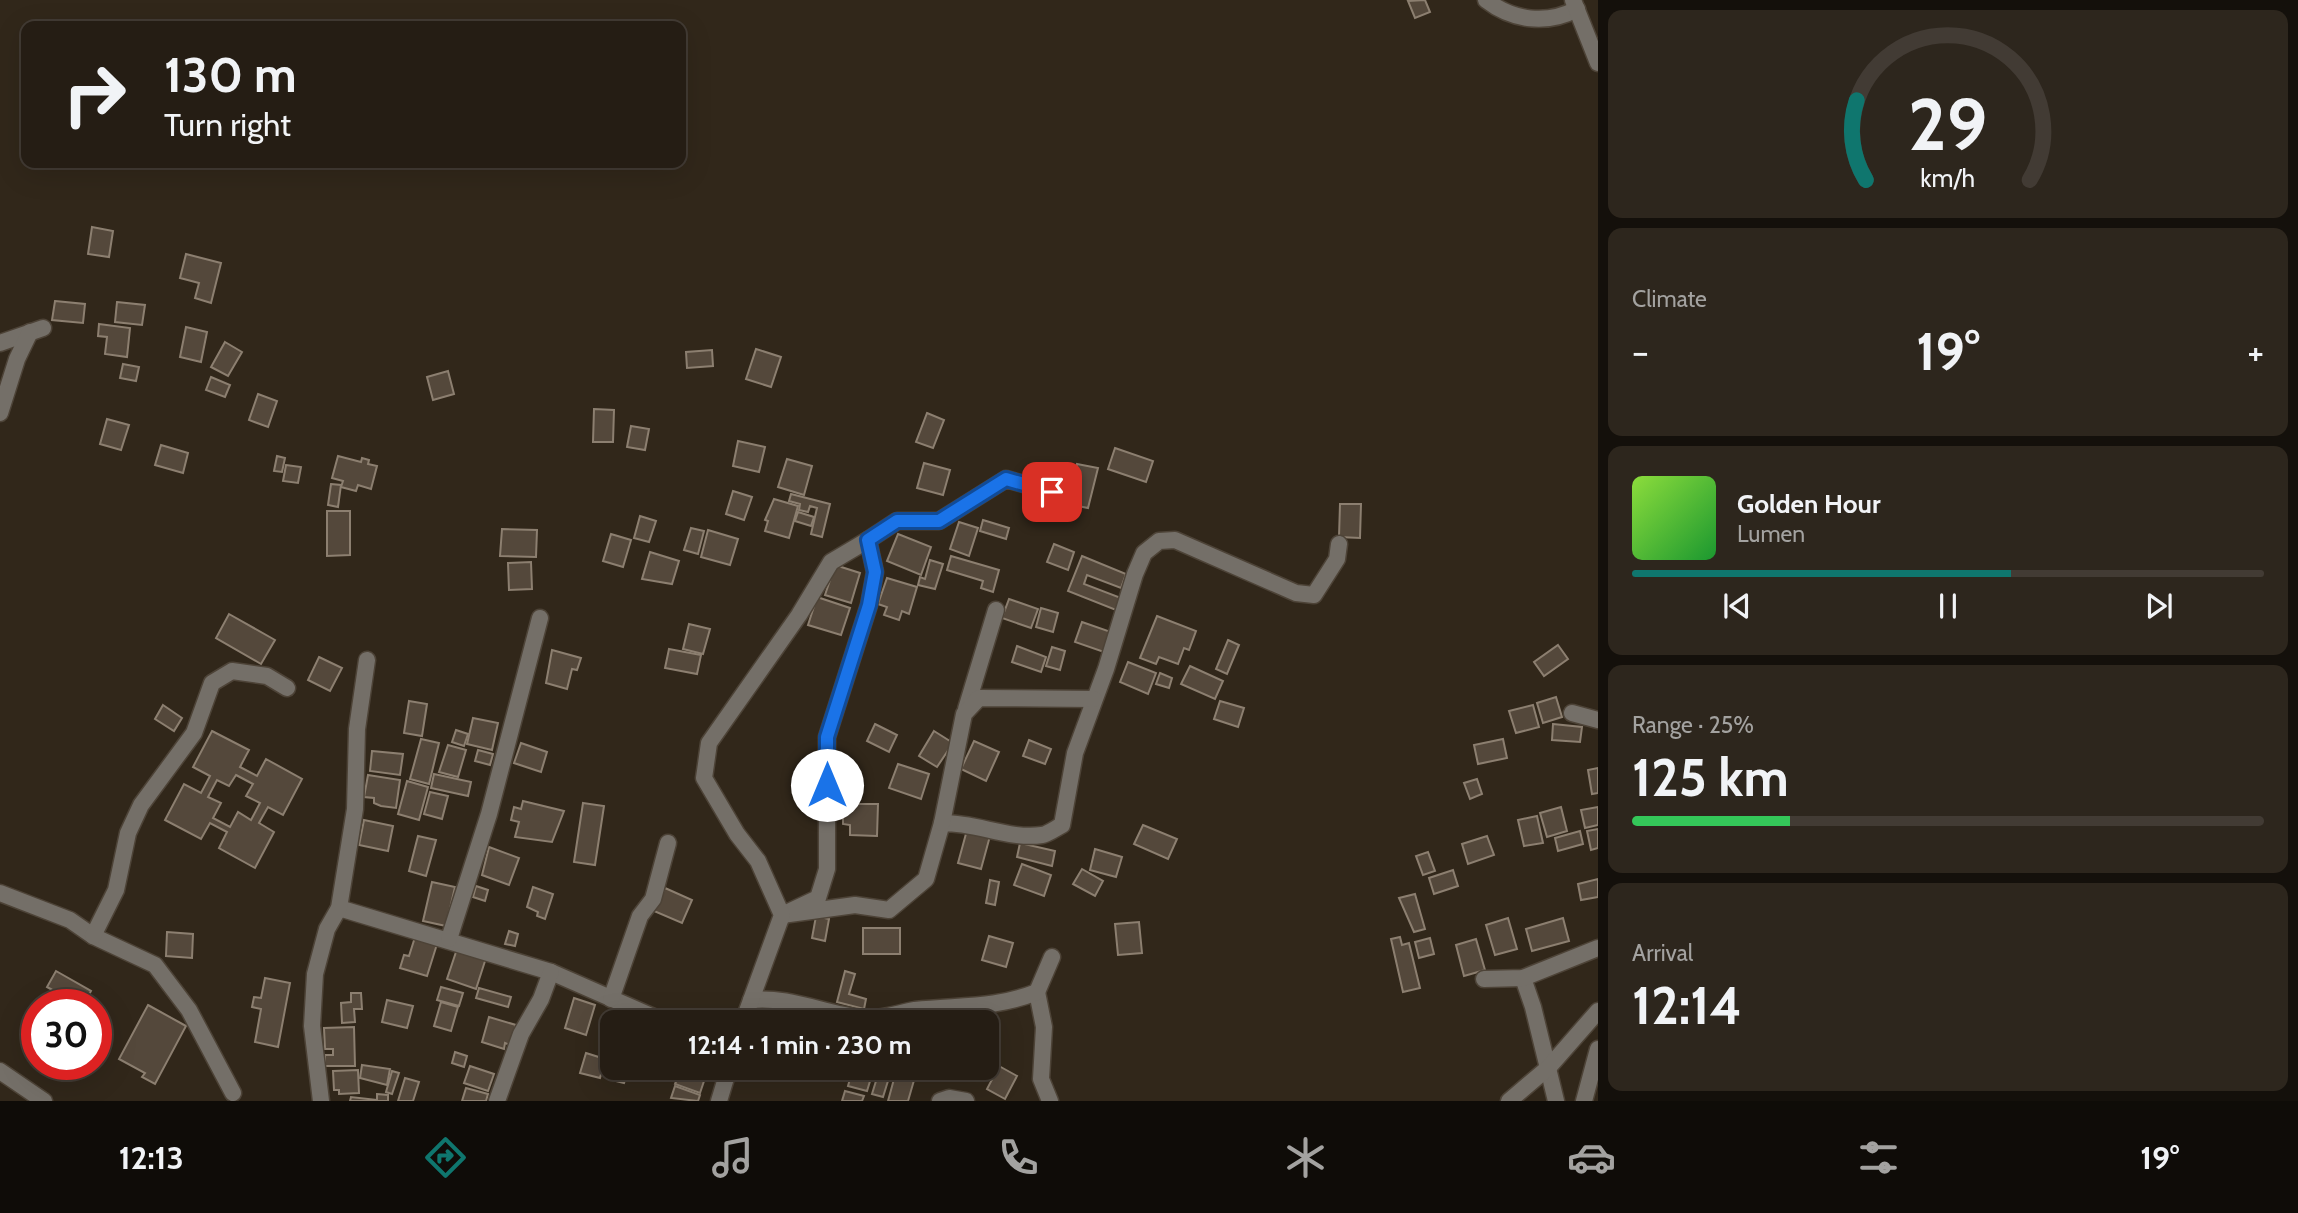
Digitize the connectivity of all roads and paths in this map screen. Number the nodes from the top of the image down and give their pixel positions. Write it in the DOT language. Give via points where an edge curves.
graph roads {
  1 [pos="1486,0"];
  2 [pos="1575,5"];
  3 [pos="1598,63"];
  4 [pos="0,343"];
  5 [pos="0,413"];
  6 [pos="1060,494"];
  7 [pos="868,540"];
  8 [pos="1339,544"];
  9 [pos="996,610"];
  10 [pos="540,618"];
  11 [pos="367,660"];
  12 [pos="287,688"];
  13 [pos="1094,699"];
  14 [pos="1572,713"];
  15 [pos="964,714"];
  16 [pos="1598,720"];
  17 [pos="942,823"];
  18 [pos="668,843"];
  19 [pos="3,896"];
  20 [pos="339,908"];
  21 [pos="782,915"];
  22 [pos="93,936"];
  23 [pos="449,939"];
  24 [pos="1598,948"];
  25 [pos="1052,957"];
  26 [pos="551,972"];
  27 [pos="1523,978"];
  28 [pos="1484,979"];
  29 [pos="1037,992"];
  30 [pos="611,999"];
  31 [pos="751,1000"];
  32 [pos="637,1010"];
  33 [pos="747,1010"];
  34 [pos="1598,1011"];
  35 [pos="1598,1049"];
  36 [pos="1549,1067"];
  37 [pos="0,1071"];
  38 [pos="726,1080"];
  39 [pos="233,1093"];
  40 [pos="721,1100"];
  41 [pos="44,1101"];
  42 [pos="321,1101"];
  43 [pos="496,1101"];
  44 [pos="940,1101"];
  45 [pos="967,1101"];
  46 [pos="1050,1101"];
  47 [pos="1509,1101"];
  48 [pos="1556,1101"];
  49 [pos="1584,1101"];
  1 -- 2 [label="street" via="1497,9 1549,20"];
  2 -- 3 [label="street"];
  4 -- 5 [label="street" via="37,330 17,359"];
  6 -- 7 [label="street" via="1006,479 939,521 897,521"];
  7 -- 21 [label="street" via="875,572 869,605 827,737 827,869 818,898"];
  7 -- 21 [label="street" via="831,562 709,743 704,778 758,862"];
  8 -- 13 [label="street" via="1337,559 1314,594 1296,593 1175,540 1159,541 1144,553 1135,574"];
  9 -- 15 [label="street"];
  10 -- 23 [label="street" via="489,814"];
  11 -- 20 [label="street" via="357,729 355,810"];
  12 -- 22 [label="street" via="267,676 232,671 212,683 194,733 141,805 128,833 116,890"];
  13 -- 15 [label="street" via="979,698"];
  13 -- 17 [label="street" via="1075,753 1062,825 1043,835 994,831 966,822"];
  14 -- 16 [label="street"];
  15 -- 17 [label="street"];
  17 -- 21 [label="street" via="926,879 889,910 855,905"];
  18 -- 30 [label="street" via="653,899 640,916"];
  19 -- 22 [label="street" via="61,916"];
  20 -- 23 [label="street"];
  20 -- 42 [label="street" via="327,929 315,974 312,1026"];
  21 -- 31 [label="street"];
  22 -- 39 [label="street" via="155,965 189,1010"];
  23 -- 26 [label="street"];
  24 -- 27 [label="street"];
  25 -- 29 [label="street"];
  26 -- 30 [label="street"];
  26 -- 43 [label="street"];
  27 -- 28 [label="street"];
  27 -- 36 [label="street"];
  29 -- 31 [label="street" via="1009,1003 877,1019 786,1000"];
  29 -- 46 [label="street" via="1044,1027 1041,1079"];
  30 -- 32 [label="street"];
  31 -- 33 [label="street"];
  34 -- 36 [label="street"];
  35 -- 49 [label="street"];
  36 -- 47 [label="street"];
  36 -- 48 [label="street"];
  37 -- 41 [label="street"];
  38 -- 40 [label="street"];
  44 -- 45 [label="street"];
}
